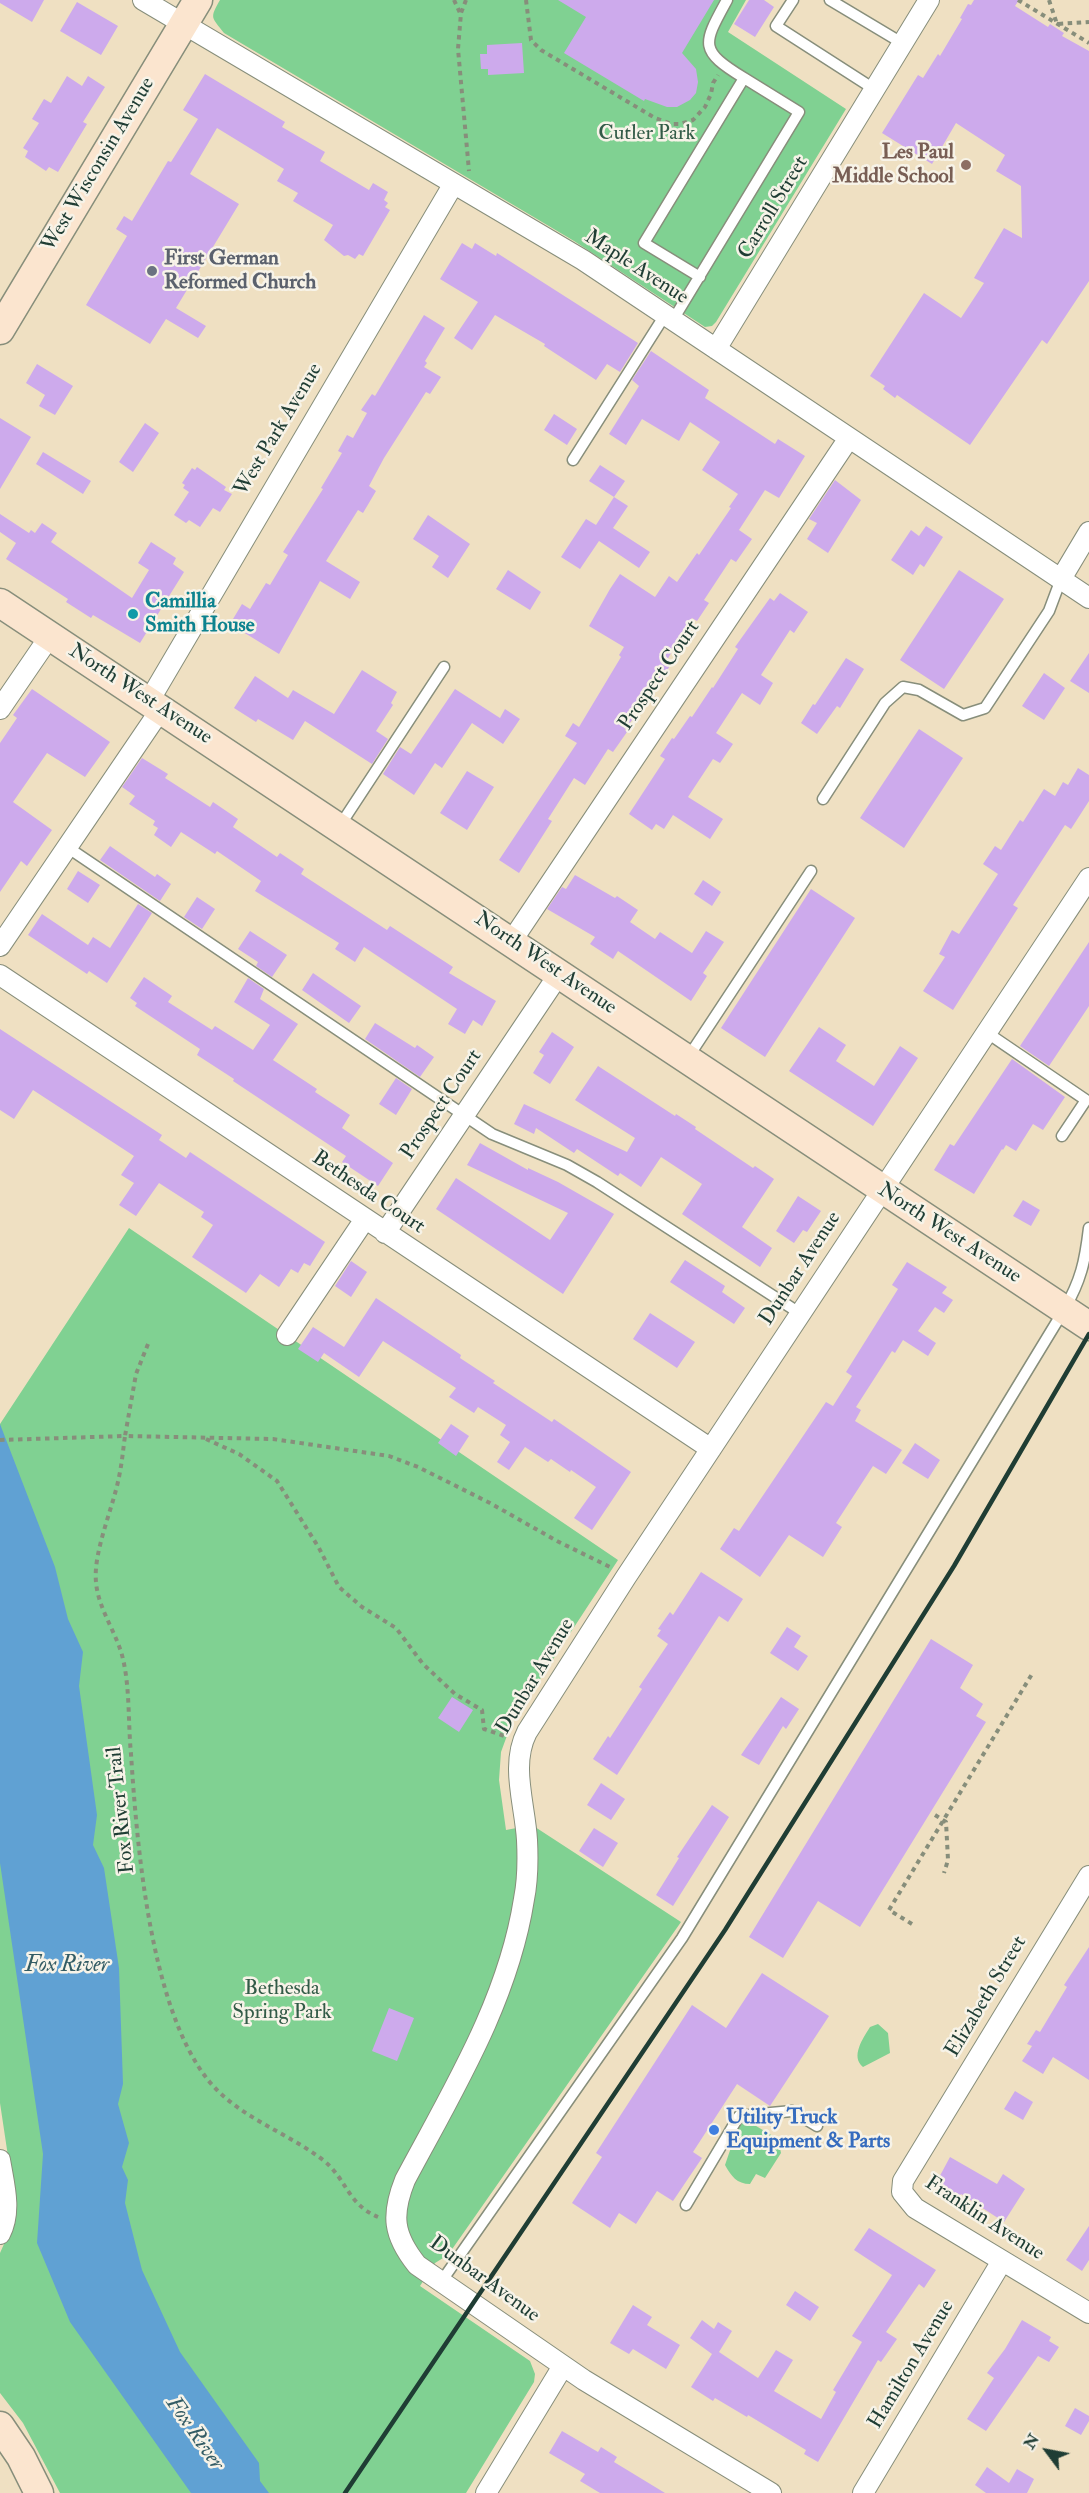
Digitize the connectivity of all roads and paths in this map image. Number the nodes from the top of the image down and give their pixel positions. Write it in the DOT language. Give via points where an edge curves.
graph roads {
  1 [pos="143,0"];
  2 [pos="198,0"];
  3 [pos="454,0"];
  4 [pos="466,0"];
  5 [pos="526,0"];
  6 [pos="727,0"];
  7 [pos="793,0"];
  8 [pos="830,0"];
  9 [pos="929,0"];
  10 [pos="1018,0"];
  11 [pos="1049,0"];
  12 [pos="460,13"];
  13 [pos="1089,22"];
  14 [pos="183,24"];
  15 [pos="1057,24"];
  16 [pos="902,43"];
  17 [pos="1089,43"];
  18 [pos="724,66"];
  19 [pos="744,78"];
  20 [pos="874,89"];
  21 [pos="469,172"];
  22 [pos="453,185"];
  23 [pos="700,277"];
  24 [pos="669,317"];
  25 [pos="0,330"];
  26 [pos="716,349"];
  27 [pos="849,438"];
  28 [pos="573,460"];
  29 [pos="1089,532"];
  30 [pos="1061,579"];
  31 [pos="1089,598"];
  32 [pos="0,603"];
  33 [pos="50,636"];
  34 [pos="444,667"];
  35 [pos="155,705"];
  36 [pos="0,709"];
  37 [pos="823,799"];
  38 [pos="339,827"];
  39 [pos="67,848"];
  40 [pos="810,871"];
  41 [pos="1089,878"];
  42 [pos="511,942"];
  43 [pos="0,946"];
  44 [pos="559,974"];
  45 [pos="0,975"];
  46 [pos="986,1032"];
  47 [pos="687,1059"];
  48 [pos="464,1116"];
  49 [pos="1062,1136"];
  50 [pos="881,1191"];
  51 [pos="365,1219"];
  52 [pos="1089,1228"];
  53 [pos="385,1233"];
  54 [pos="1064,1310"];
  55 [pos="801,1314"];
  56 [pos="1089,1326"];
  57 [pos="287,1335"];
  58 [pos="148,1344"];
  59 [pos="124,1436"];
  60 [pos="203,1438"];
  61 [pos="0,1440"];
  62 [pos="711,1449"];
  63 [pos="626,1577"];
  64 [pos="1032,1674"];
  65 [pos="521,1742"];
  66 [pos="935,1815"];
  67 [pos="944,1821"];
  68 [pos="944,1873"];
  69 [pos="1089,1876"];
  70 [pos="912,1924"];
  71 [pos="817,2126"];
  72 [pos="927,2143"];
  73 [pos="0,2160"];
  74 [pos="686,2205"];
  75 [pos="378,2217"];
  76 [pos="2,2222"];
  77 [pos="1002,2261"];
  78 [pos="441,2282"];
  79 [pos="1089,2313"];
  80 [pos="563,2366"];
  81 [pos="0,2426"];
  82 [pos="39,2493"];
  83 [pos="486,2493"];
  84 [pos="771,2493"];
  85 [pos="863,2493"];
  1 -- 14 [label="street, Maple Avenue"];
  2 -- 14 [label="street, West Wisconsin Avenue"];
  3 -- 12 [label="path"];
  4 -- 12 [label="path"];
  5 -- 18 [label="path" via="531,40 541,50 667,123 693,120 705,107"];
  6 -- 18 [label="lane" via="711,30 708,45 712,56"];
  7 -- 20 [label="lane" via="776,26"];
  8 -- 16 [label="lane"];
  9 -- 16 [label="street, Carroll Street"];
  10 -- 15 [label="path"];
  11 -- 15 [label="path"];
  12 -- 21 [label="path" via="458,49"];
  13 -- 15 [label="path"];
  14 -- 22 [label="street, Maple Avenue"];
  14 -- 25 [label="street, West Wisconsin Avenue"];
  15 -- 17 [label="path"];
  16 -- 20 [label="street, Carroll Street"];
  18 -- 19 [label="lane"];
  19 -- 23 [label="lane" via="799,112"];
  19 -- 23 [label="lane" via="644,243"];
  20 -- 26 [label="street, Carroll Street"];
  22 -- 24 [label="street, Maple Avenue" via="583,260"];
  22 -- 35 [label="street, West Park Avenue"];
  23 -- 24 [label="lane"];
  24 -- 26 [label="street, Maple Avenue"];
  24 -- 28 [label="lane"];
  26 -- 27 [label="street, Maple Avenue"];
  27 -- 30 [label="street, Maple Avenue"];
  27 -- 42 [label="street, Prospect Court"];
  29 -- 30 [label="street"];
  30 -- 31 [label="street, Maple Avenue"];
  30 -- 37 [label="lane" via="1049,611 985,708 963,715 919,690 903,687 885,703"];
  32 -- 33 [label="street, North West Avenue"];
  33 -- 35 [label="street, North West Avenue"];
  33 -- 36 [label="street"];
  34 -- 38 [label="lane"];
  35 -- 38 [label="street, North West Avenue"];
  35 -- 39 [label="street, West Park Avenue"];
  38 -- 42 [label="street, North West Avenue"];
  39 -- 43 [label="street"];
  39 -- 48 [label="lane"];
  40 -- 47 [label="lane"];
  41 -- 46 [label="street, Dunbar Avenue"];
  42 -- 44 [label="street, North West Avenue"];
  44 -- 47 [label="street, North West Avenue"];
  44 -- 48 [label="street, Prospect Court"];
  45 -- 51 [label="street, Bethesda Court"];
  46 -- 49 [label="lane" via="1086,1100"];
  46 -- 50 [label="street, Dunbar Avenue"];
  47 -- 50 [label="street, North West Avenue"];
  48 -- 53 [label="street, Prospect Court"];
  48 -- 55 [label="lane" via="492,1134 597,1182"];
  50 -- 54 [label="street, North West Avenue"];
  50 -- 55 [label="street, Dunbar Avenue"];
  51 -- 53 [label="street, Bethesda Court"];
  51 -- 57 [label="street"];
  52 -- 54 [label="lane" via="1085,1265"];
  53 -- 62 [label="street, Bethesda Court"];
  54 -- 56 [label="street, North West Avenue"];
  54 -- 78 [label="lane" via="682,1938"];
  55 -- 62 [label="street, Dunbar Avenue"];
  58 -- 59 [label="path, Fox River Trail" via="136,1374"];
  59 -- 60 [label="path"];
  59 -- 61 [label="path"];
  59 -- 75 [label="path, Fox River Trail" via="120,1476 97,1562 96,1582 123,1660 143,1873 171,2009 191,2054 225,2099 320,2158 334,2169 357,2205"];
  60 -- 63 [label="path" via="273,1439 389,1456 490,1503"];
  60 -- 65 [label="path" via="239,1454 277,1481 339,1587 396,1628 423,1664 455,1694 482,1710 484,1729"];
  62 -- 63 [label="street, Dunbar Avenue"];
  63 -- 65 [label="street, Dunbar Avenue"];
  64 -- 67 [label="path"];
  65 -- 78 [label="street, Dunbar Avenue" via="518,1757 528,1874 511,1957 466,2067 405,2180 395,2216 404,2250"];
  66 -- 67 [label="path"];
  67 -- 68 [label="path" via="948,1860"];
  67 -- 70 [label="path" via="889,1910"];
  69 -- 72 [label="street, Elizabeth Street"];
  71 -- 74 [label="lane" via="792,2111 739,2116"];
  72 -- 77 [label="street, Franklin Avenue" via="903,2181 905,2198"];
  73 -- 76 [label="street" via="5,2190"];
  77 -- 79 [label="street, Franklin Avenue"];
  77 -- 85 [label="street, Hamilton Avenue"];
  78 -- 80 [label="street, Dunbar Avenue"];
  80 -- 83 [label="street"];
  80 -- 84 [label="street, Dunbar Avenue"];
  81 -- 82 [label="street"];
}
